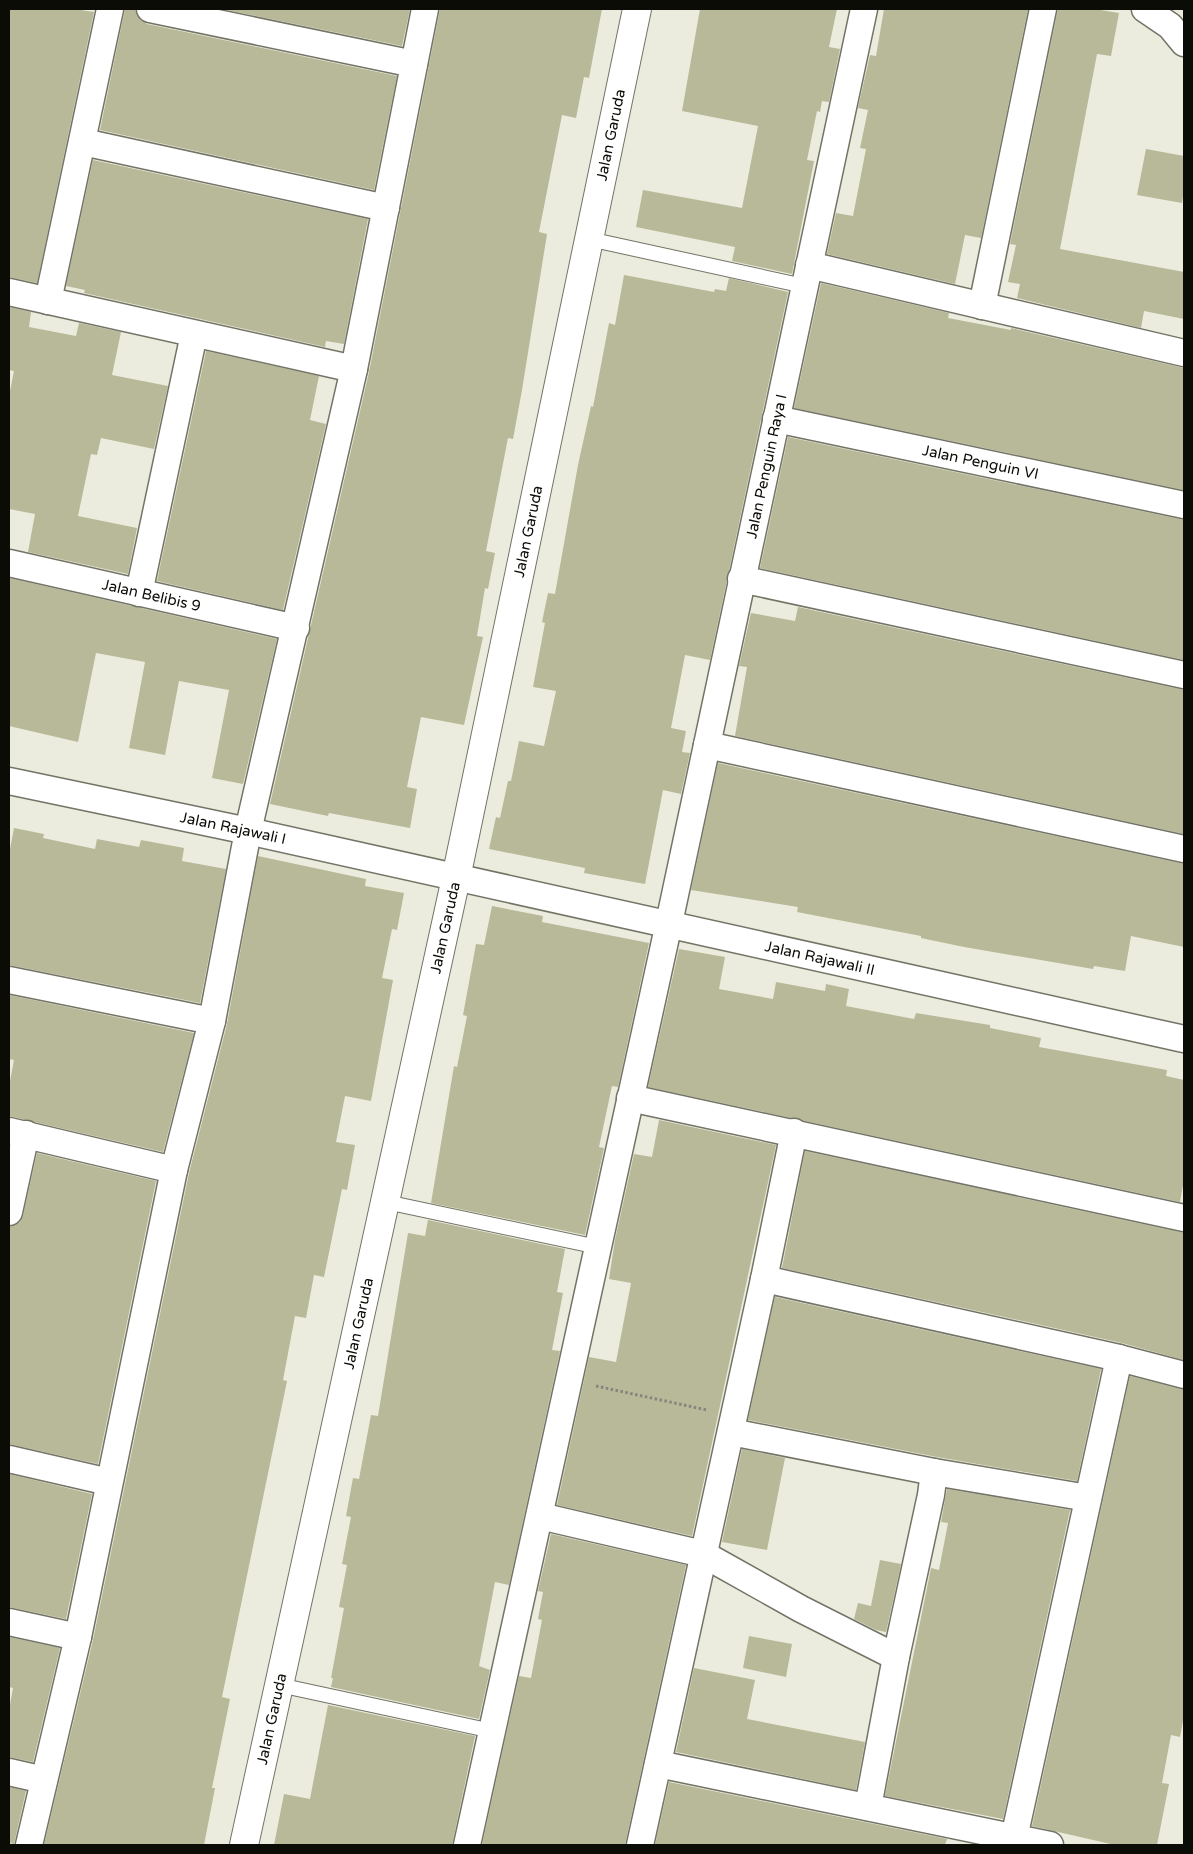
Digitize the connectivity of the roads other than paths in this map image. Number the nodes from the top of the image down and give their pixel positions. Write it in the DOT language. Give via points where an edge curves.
graph roads {
  1 [pos="110,9"];
  2 [pos="150,9"];
  3 [pos="425,9"];
  4 [pos="637,9"];
  5 [pos="864,9"];
  6 [pos="1043,9"];
  7 [pos="1145,9"];
  8 [pos="1184,43"];
  9 [pos="414,64"];
  10 [pos="83,142"];
  11 [pos="386,208"];
  12 [pos="589,239"];
  13 [pos="806,275"];
  14 [pos="9,292"];
  15 [pos="48,301"];
  16 [pos="982,306"];
  17 [pos="194,334"];
  18 [pos="1184,353"];
  19 [pos="354,369"];
  20 [pos="776,419"];
  21 [pos="1184,505"];
  22 [pos="9,563"];
  23 [pos="742,579"];
  24 [pos="140,593"];
  25 [pos="296,628"];
  26 [pos="1184,675"];
  27 [pos="707,745"];
  28 [pos="9,782"];
  29 [pos="248,831"];
  30 [pos="1184,849"];
  31 [pos="456,878"];
  32 [pos="669,923"];
  33 [pos="9,980"];
  34 [pos="212,1021"];
  35 [pos="1184,1039"];
  36 [pos="630,1098"];
  37 [pos="794,1132"];
  38 [pos="17,1133"];
  39 [pos="174,1170"];
  40 [pos="386,1202"];
  41 [pos="9,1212"];
  42 [pos="1184,1218"];
  43 [pos="598,1247"];
  44 [pos="764,1280"];
  45 [pos="1118,1358"];
  46 [pos="1184,1376"];
  47 [pos="732,1424"];
  48 [pos="9,1459"];
  49 [pos="934,1472"];
  50 [pos="108,1482"];
  51 [pos="1088,1498"];
  52 [pos="540,1516"];
  53 [pos="703,1554"];
  54 [pos="9,1622"];
  55 [pos="78,1637"];
  56 [pos="896,1658"];
  57 [pos="279,1685"];
  58 [pos="492,1731"];
  59 [pos="658,1764"];
  60 [pos="9,1772"];
  61 [pos="44,1780"];
  62 [pos="868,1808"];
  63 [pos="1014,1838"];
  64 [pos="29,1845"];
  65 [pos="244,1845"];
  66 [pos="466,1845"];
  67 [pos="640,1845"];
  68 [pos="1050,1845"];
  1 -- 10 [label="street"];
  2 -- 9 [label="street"];
  3 -- 9 [label="street"];
  4 -- 12 [label="street, Jalan Garuda"];
  5 -- 13 [label="street, Jalan Penguin Raya I"];
  6 -- 16 [label="street"];
  7 -- 8 [label="street" via="1170,26"];
  9 -- 11 [label="street"];
  10 -- 11 [label="street"];
  10 -- 15 [label="street"];
  11 -- 19 [label="street"];
  12 -- 13 [label="lane"];
  12 -- 31 [label="street, Jalan Garuda"];
  13 -- 16 [label="street"];
  13 -- 20 [label="street, Jalan Penguin Raya I"];
  14 -- 15 [label="street"];
  15 -- 17 [label="street"];
  16 -- 18 [label="street"];
  17 -- 19 [label="street"];
  17 -- 24 [label="street"];
  19 -- 25 [label="street"];
  20 -- 21 [label="street, Jalan Penguin VI"];
  20 -- 23 [label="street, Jalan Penguin Raya I"];
  22 -- 24 [label="street, Jalan Belibis 9"];
  23 -- 26 [label="street"];
  23 -- 27 [label="street, Jalan Penguin Raya I"];
  24 -- 25 [label="street, Jalan Belibis 9"];
  25 -- 29 [label="street"];
  27 -- 30 [label="street"];
  27 -- 32 [label="street, Jalan Penguin Raya I"];
  28 -- 29 [label="street, Jalan Rajawali I"];
  29 -- 31 [label="street, Jalan Rajawali I"];
  29 -- 34 [label="street"];
  31 -- 32 [label="street, Jalan Rajawali II"];
  31 -- 40 [label="street, Jalan Garuda"];
  32 -- 35 [label="street, Jalan Rajawali II"];
  32 -- 36 [label="street, Jalan Penguin Raya I"];
  33 -- 34 [label="street"];
  34 -- 39 [label="street"];
  36 -- 37 [label="street"];
  36 -- 43 [label="street, Jalan Penguin Raya I"];
  37 -- 42 [label="street"];
  37 -- 44 [label="street"];
  38 -- 39 [label="street"];
  38 -- 41 [label="street"];
  39 -- 50 [label="street"];
  40 -- 43 [label="lane"];
  40 -- 57 [label="street, Jalan Garuda"];
  43 -- 52 [label="street, Jalan Penguin Raya I"];
  44 -- 45 [label="street"];
  44 -- 47 [label="street"];
  45 -- 46 [label="street"];
  45 -- 51 [label="street"];
  47 -- 49 [label="street"];
  47 -- 53 [label="street"];
  48 -- 50 [label="street"];
  49 -- 51 [label="street"];
  49 -- 56 [label="street"];
  50 -- 55 [label="street"];
  51 -- 63 [label="street"];
  52 -- 53 [label="street"];
  52 -- 58 [label="street, Jalan Penguin Raya I"];
  53 -- 56 [label="street"];
  53 -- 59 [label="street"];
  54 -- 55 [label="street"];
  55 -- 61 [label="street"];
  56 -- 62 [label="street"];
  57 -- 58 [label="lane"];
  57 -- 65 [label="street, Jalan Garuda"];
  58 -- 66 [label="street, Jalan Penguin Raya I"];
  59 -- 62 [label="street"];
  59 -- 67 [label="street"];
  60 -- 61 [label="street"];
  61 -- 64 [label="street"];
  62 -- 63 [label="street"];
  63 -- 68 [label="street"];
}
